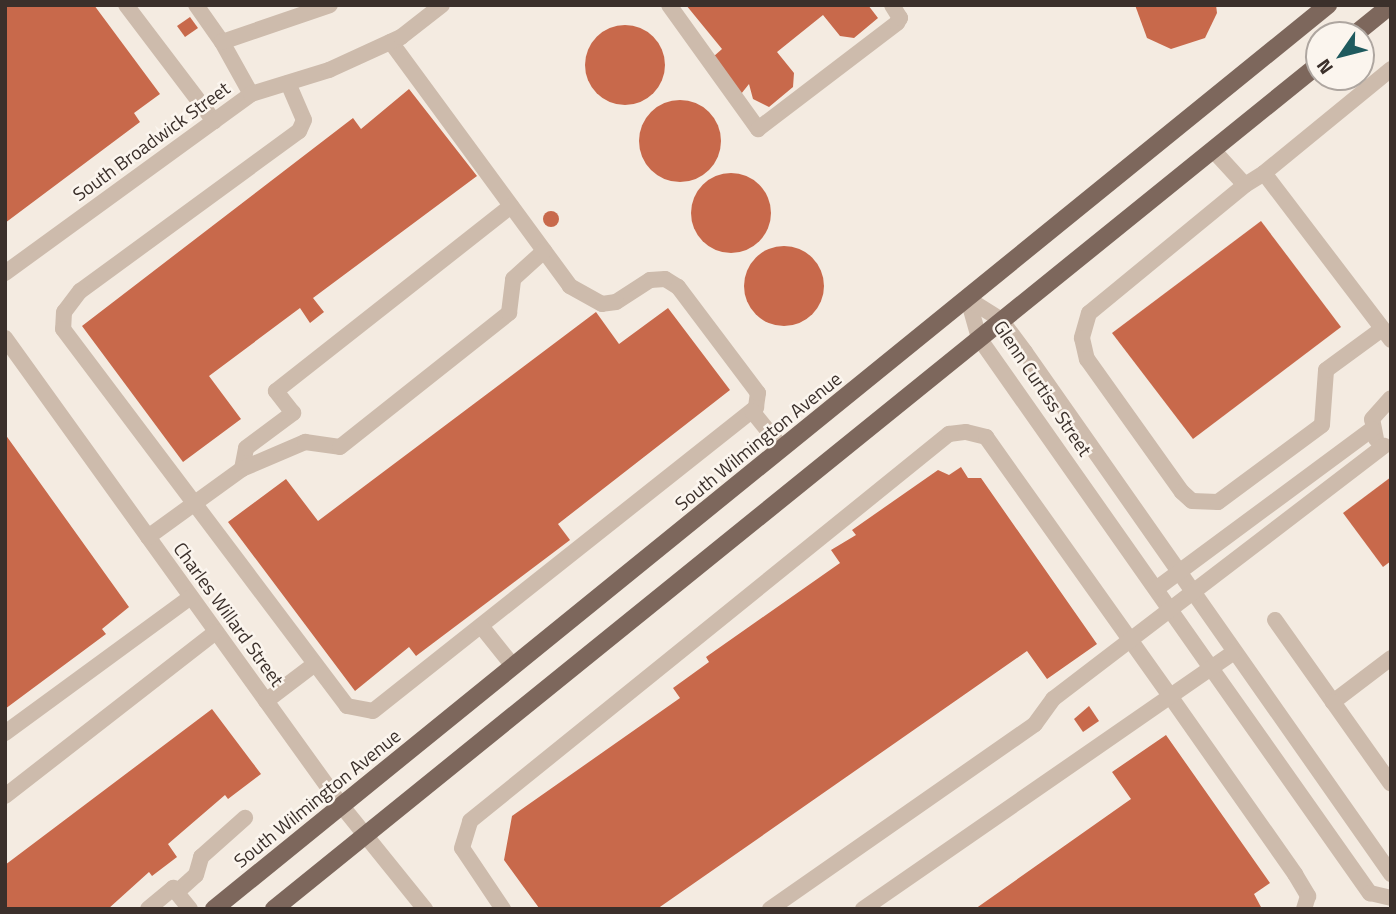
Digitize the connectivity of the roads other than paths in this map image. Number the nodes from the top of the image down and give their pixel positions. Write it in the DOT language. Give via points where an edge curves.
graph roads {
  1 [pos="126,5"];
  2 [pos="196,5"];
  3 [pos="330,5"];
  4 [pos="669,5"];
  5 [pos="892,5"];
  6 [pos="1328,5"];
  7 [pos="1391,5"];
  8 [pos="439,6"];
  9 [pos="1371,21"];
  10 [pos="222,42"];
  11 [pos="391,42"];
  12 [pos="1305,75"];
  13 [pos="1388,79"];
  14 [pos="288,83"];
  15 [pos="251,94"];
  16 [pos="214,121"];
  17 [pos="1213,150"];
  18 [pos="1264,173"];
  19 [pos="1245,185"];
  20 [pos="511,206"];
  21 [pos="544,251"];
  22 [pos="5,274"];
  23 [pos="968,299"];
  24 [pos="1001,320"];
  25 [pos="1386,335"];
  26 [pos="5,338"];
  27 [pos="979,338"];
  28 [pos="1391,398"];
  29 [pos="752,411"];
  30 [pos="1372,429"];
  31 [pos="782,448"];
  32 [pos="1387,448"];
  33 [pos="242,469"];
  34 [pos="196,506"];
  35 [pos="148,537"];
  36 [pos="1179,572"];
  37 [pos="1156,589"];
  38 [pos="1195,595"];
  39 [pos="191,597"];
  40 [pos="1173,612"];
  41 [pos="1275,620"];
  42 [pos="481,626"];
  43 [pos="216,632"];
  44 [pos="1132,641"];
  45 [pos="1234,652"];
  46 [pos="1391,658"];
  47 [pos="316,663"];
  48 [pos="513,666"];
  49 [pos="1211,668"];
  50 [pos="1170,696"];
  51 [pos="266,701"];
  52 [pos="1333,702"];
  53 [pos="5,733"];
  54 [pos="1391,784"];
  55 [pos="5,796"];
  56 [pos="341,805"];
  57 [pos="246,818"];
  58 [pos="366,835"];
  59 [pos="1391,874"];
  60 [pos="177,892"];
  61 [pos="1391,898"];
  62 [pos="148,909"];
  63 [pos="190,909"];
  64 [pos="214,909"];
  65 [pos="274,909"];
  66 [pos="425,909"];
  67 [pos="503,909"];
  68 [pos="769,909"];
  69 [pos="863,909"];
  70 [pos="1304,909"];
  1 -- 16 [label="street"];
  2 -- 10 [label="street"];
  3 -- 10 [label="street"];
  4 -- 5 [label="street" via="758,130 897,23 900,18"];
  6 -- 23 [label="main road, South Wilmington Avenue"];
  7 -- 9 [label="main road"];
  8 -- 11 [label="street, South Broadwick Street"];
  10 -- 15 [label="street"];
  11 -- 14 [label="street, South Broadwick Street"];
  11 -- 20 [label="street"];
  12 -- 17 [label="main road"];
  13 -- 18 [label="street"];
  14 -- 15 [label="street, South Broadwick Street"];
  14 -- 34 [label="street" via="304,120 299,131 80,291 64,312 63,329"];
  15 -- 16 [label="street, South Broadwick Street"];
  16 -- 22 [label="street, South Broadwick Street"];
  17 -- 19 [label="street"];
  17 -- 24 [label="main road"];
  18 -- 19 [label="street"];
  18 -- 25 [label="street"];
  19 -- 25 [label="street" via="1089,313 1082,338 1087,359 1182,492 1192,501 1218,502 1322,425 1326,370"];
  20 -- 21 [label="street"];
  20 -- 33 [label="street" via="276,391 293,413 246,448"];
  21 -- 29 [label="street" via="570,286 602,304 615,302 650,280 666,279 678,287 758,393"];
  21 -- 33 [label="street" via="513,279 509,313 340,447 305,442"];
  23 -- 24 [label="street, Glenn Curtiss Street"];
  23 -- 27 [label="street, Glenn Curtiss Street"];
  23 -- 31 [label="main road, South Wilmington Avenue"];
  24 -- 27 [label="main road"];
  24 -- 36 [label="street, Glenn Curtiss Street"];
  26 -- 35 [label="street, Charles Willard Street"];
  27 -- 37 [label="street, Glenn Curtiss Street"];
  27 -- 58 [label="main road"];
  28 -- 30 [label="street" via="1376,409"];
  29 -- 31 [label="street"];
  29 -- 42 [label="street"];
  30 -- 32 [label="street"];
  30 -- 36 [label="street"];
  31 -- 48 [label="main road, South Wilmington Avenue"];
  32 -- 38 [label="street"];
  33 -- 34 [label="street"];
  34 -- 35 [label="street"];
  34 -- 47 [label="street"];
  35 -- 39 [label="street, Charles Willard Street"];
  36 -- 37 [label="street"];
  36 -- 38 [label="street, Glenn Curtiss Street"];
  37 -- 40 [label="street, Glenn Curtiss Street"];
  38 -- 40 [label="street"];
  38 -- 45 [label="street, Glenn Curtiss Street"];
  39 -- 43 [label="street, Charles Willard Street"];
  39 -- 53 [label="street"];
  40 -- 44 [label="street"];
  40 -- 49 [label="street, Glenn Curtiss Street"];
  41 -- 52 [label="street"];
  42 -- 47 [label="street" via="373,712 347,706"];
  42 -- 48 [label="street"];
  43 -- 51 [label="street, Charles Willard Street"];
  43 -- 55 [label="street"];
  44 -- 50 [label="street"];
  44 -- 67 [label="street" via="986,437 949,434 470,821 461,848"];
  44 -- 68 [label="street" via="1053,699 1035,724"];
  45 -- 49 [label="street"];
  45 -- 59 [label="street, Glenn Curtiss Street"];
  46 -- 52 [label="street"];
  47 -- 51 [label="street"];
  48 -- 56 [label="main road, South Wilmington Avenue"];
  49 -- 50 [label="street"];
  49 -- 61 [label="street, Glenn Curtiss Street" via="1370,893"];
  50 -- 69 [label="street"];
  50 -- 70 [label="street" via="1296,874 1308,896"];
  51 -- 56 [label="street, Charles Willard Street"];
  52 -- 54 [label="street"];
  56 -- 58 [label="street, Charles Willard Street"];
  56 -- 64 [label="main road, South Wilmington Avenue"];
  57 -- 60 [label="street" via="201,857 196,875"];
  58 -- 65 [label="main road"];
  58 -- 66 [label="street, Charles Willard Street"];
  60 -- 62 [label="street" via="173,888"];
  60 -- 63 [label="street"];
}
